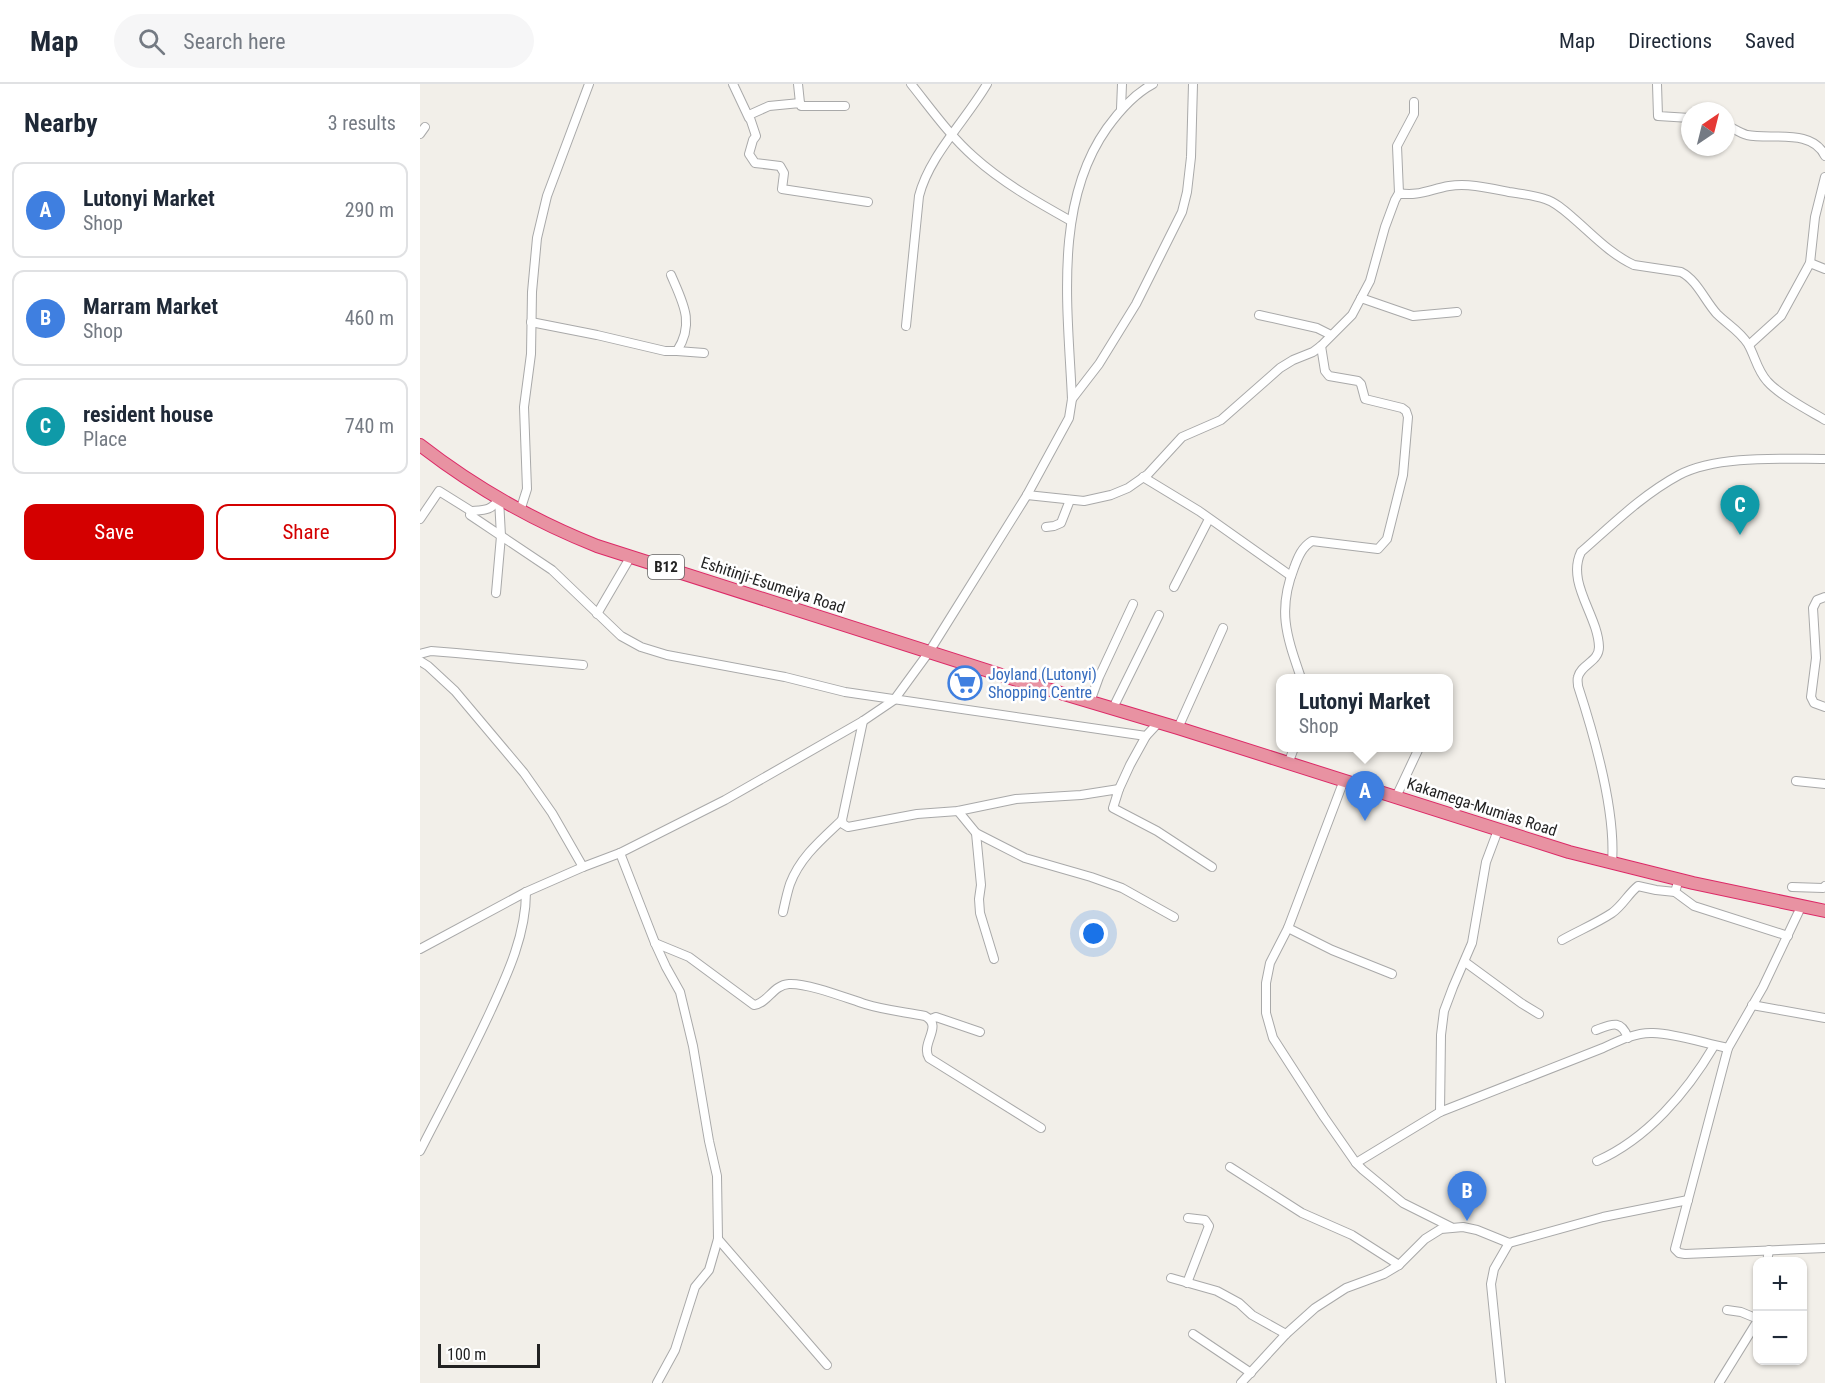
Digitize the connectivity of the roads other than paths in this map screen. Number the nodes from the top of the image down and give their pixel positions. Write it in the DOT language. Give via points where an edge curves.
graph roads {
  1 [pos="589,84"];
  2 [pos="733,84"];
  3 [pos="798,84"];
  4 [pos="911,84"];
  5 [pos="987,84"];
  6 [pos="1122,84"];
  7 [pos="1153,84"];
  8 [pos="1193,84"];
  9 [pos="1657,84"];
  10 [pos="1413,102"];
  11 [pos="800,103"];
  12 [pos="844,106"];
  13 [pos="1121,110"];
  14 [pos="1681,117"];
  15 [pos="749,118"];
  16 [pos="1735,130"];
  17 [pos="951,134"];
  18 [pos="1825,156"];
  19 [pos="1825,177"];
  20 [pos="1399,193"];
  21 [pos="868,202"];
  22 [pos="1071,221"];
  23 [pos="1810,263"];
  24 [pos="1825,269"];
  25 [pos="671,275"];
  26 [pos="1360,298"];
  27 [pos="1457,312"];
  28 [pos="1259,315"];
  29 [pos="531,322"];
  30 [pos="906,326"];
  31 [pos="1331,335"];
  32 [pos="1749,345"];
  33 [pos="1321,346"];
  34 [pos="677,351"];
  35 [pos="704,353"];
  36 [pos="1072,399"];
  37 [pos="1825,420"];
  38 [pos="420,446"];
  39 [pos="1825,459"];
  40 [pos="1143,477"];
  41 [pos="1027,495"];
  42 [pos="499,499"];
  43 [pos="1070,500"];
  44 [pos="520,510"];
  45 [pos="471,511"];
  46 [pos="420,519"];
  47 [pos="1209,519"];
  48 [pos="1046,527"];
  49 [pos="501,536"];
  50 [pos="631,556"];
  51 [pos="1291,576"];
  52 [pos="1174,587"];
  53 [pos="496,593"];
  54 [pos="1825,597"];
  55 [pos="1133,604"];
  56 [pos="597,614"];
  57 [pos="1159,615"];
  58 [pos="1223,628"];
  59 [pos="928,652"];
  60 [pos="420,654"];
  61 [pos="420,661"];
  62 [pos="583,665"];
  63 [pos="1300,674"];
  64 [pos="894,700"];
  65 [pos="1090,702"];
  66 [pos="1825,707"];
  67 [pos="1113,708"];
  68 [pos="863,721"];
  69 [pos="1160,722"];
  70 [pos="1178,728"];
  71 [pos="1146,736"];
  72 [pos="1292,752"];
  73 [pos="1417,752"];
  74 [pos="1288,764"];
  75 [pos="1344,780"];
  76 [pos="1796,781"];
  77 [pos="1825,784"];
  78 [pos="1119,789"];
  79 [pos="1396,797"];
  80 [pos="958,811"];
  81 [pos="842,820"];
  82 [pos="1498,830"];
  83 [pos="976,833"];
  84 [pos="620,854"];
  85 [pos="1612,863"];
  86 [pos="583,867"];
  87 [pos="1212,867"];
  88 [pos="1679,879"];
  89 [pos="1825,886"];
  90 [pos="1792,887"];
  91 [pos="526,892"];
  92 [pos="1676,892"];
  93 [pos="1801,907"];
  94 [pos="1825,911"];
  95 [pos="783,912"];
  96 [pos="1174,917"];
  97 [pos="1288,928"];
  98 [pos="1788,936"];
  99 [pos="1562,940"];
  100 [pos="655,943"];
  101 [pos="420,949"];
  102 [pos="994,960"];
  103 [pos="1465,962"];
  104 [pos="1392,974"];
  105 [pos="1752,1005"];
  106 [pos="1539,1014"];
  107 [pos="1825,1018"];
  108 [pos="931,1019"];
  109 [pos="1596,1030"];
  110 [pos="980,1032"];
  111 [pos="1628,1038"];
  112 [pos="1714,1046"];
  113 [pos="1728,1048"];
  114 [pos="1440,1112"];
  115 [pos="1041,1128"];
  116 [pos="420,1151"];
  117 [pos="1597,1161"];
  118 [pos="1356,1163"];
  119 [pos="1230,1167"];
  120 [pos="1688,1200"];
  121 [pos="1188,1218"];
  122 [pos="1451,1227"];
  123 [pos="718,1239"];
  124 [pos="1509,1243"];
  125 [pos="1825,1248"];
  126 [pos="1769,1250"];
  127 [pos="1768,1257"];
  128 [pos="1399,1265"];
  129 [pos="1171,1278"];
  130 [pos="1187,1283"];
  131 [pos="1727,1310"];
  132 [pos="1753,1318"];
  133 [pos="1753,1328"];
  134 [pos="1193,1334"];
  135 [pos="1286,1334"];
  136 [pos="827,1365"];
  137 [pos="1251,1373"];
  138 [pos="657,1383"];
  139 [pos="1241,1383"];
  140 [pos="1501,1383"];
  141 [pos="1719,1383"];
  1 -- 29 [label="street" via="547,196 537,238"];
  2 -- 15 [label="street"];
  3 -- 11 [label="street"];
  4 -- 17 [label="street"];
  5 -- 17 [label="street"];
  6 -- 13 [label="street"];
  7 -- 13 [label="street"];
  8 -- 36 [label="street" via="1191,157 1182,212 1131,312 1100,364"];
  9 -- 14 [label="street" via="1658,116"];
  10 -- 20 [label="street" via="1414,114 1397,146"];
  11 -- 12 [label="street"];
  11 -- 15 [label="street" via="769,106"];
  13 -- 22 [label="street" via="1091,156"];
  15 -- 21 [label="street" via="756,136 749,154 755,163 780,166 784,173 782,189"];
  16 -- 18 [label="street" via="1744,135 1806,140"];
  17 -- 22 [label="street" via="1008,183"];
  17 -- 30 [label="street" via="921,186"];
  19 -- 23 [label="street"];
  20 -- 26 [label="street" via="1370,281"];
  20 -- 32 [label="street" via="1411,195 1468,185 1548,199 1634,266 1686,275"];
  22 -- 36 [label="street" via="1068,249"];
  23 -- 24 [label="street"];
  23 -- 32 [label="street" via="1781,316"];
  25 -- 34 [label="street" via="687,326"];
  26 -- 27 [label="street" via="1413,316"];
  26 -- 31 [label="street" via="1352,315"];
  28 -- 31 [label="street" via="1317,327"];
  29 -- 34 [label="street"];
  29 -- 44 [label="street" via="524,407 527,489"];
  31 -- 33 [label="street"];
  32 -- 37 [label="street" via="1768,384"];
  33 -- 40 [label="street" via="1281,368 1221,420 1182,437"];
  33 -- 51 [label="street" via="1329,376 1358,381 1366,400 1406,411 1403,475 1382,546 1378,549 1312,541 1300,553"];
  34 -- 35 [label="street"];
  36 -- 41 [label="street" via="1069,418"];
  38 -- 42 [label="highway, Eshitinji-Esumeiya Road / B12"];
  39 -- 85 [label="street" via="1745,460 1681,474 1644,497 1581,552 1576,562 1578,581 1599,647 1597,656 1581,671 1578,686 1606,795"];
  40 -- 43 [label="street" via="1128,488 1099,499"];
  40 -- 47 [label="street"];
  41 -- 43 [label="street"];
  41 -- 59 [label="street"];
  42 -- 44 [label="highway, Eshitinji-Esumeiya Road / B12"];
  42 -- 45 [label="street" via="488,509"];
  42 -- 49 [label="street"];
  43 -- 48 [label="street" via="1061,523"];
  44 -- 50 [label="highway, Eshitinji-Esumeiya Road / B12" via="564,533"];
  45 -- 46 [label="street" via="439,491"];
  45 -- 49 [label="street" via="470,515"];
  47 -- 51 [label="street"];
  47 -- 52 [label="street"];
  49 -- 53 [label="street"];
  49 -- 56 [label="street" via="552,570"];
  50 -- 56 [label="street"];
  50 -- 59 [label="highway, Eshitinji-Esumeiya Road / B12"];
  51 -- 63 [label="street" via="1285,622"];
  54 -- 66 [label="street" via="1817,600 1813,608 1816,658 1811,697 1814,703"];
  55 -- 65 [label="street"];
  56 -- 64 [label="street" via="621,636 667,655"];
  57 -- 67 [label="street"];
  58 -- 70 [label="street"];
  59 -- 64 [label="street"];
  59 -- 65 [label="highway, Kakamega-Mumias Road / B12"];
  60 -- 62 [label="street" via="431,651"];
  61 -- 86 [label="street" via="455,691 524,773"];
  64 -- 68 [label="street"];
  64 -- 71 [label="street"];
  65 -- 67 [label="highway, Kakamega-Mumias Road / B12"];
  67 -- 69 [label="highway, Kakamega-Mumias Road / B12"];
  68 -- 81 [label="street"];
  68 -- 84 [label="street" via="725,800"];
  69 -- 70 [label="highway, Kakamega-Mumias Road / B12"];
  69 -- 71 [label="street"];
  70 -- 74 [label="highway, Kakamega-Mumias Road / B12"];
  71 -- 78 [label="street"];
  72 -- 74 [label="street"];
  73 -- 79 [label="street"];
  74 -- 75 [label="highway, Kakamega-Mumias Road / B12"];
  75 -- 79 [label="highway, Kakamega-Mumias Road / B12"];
  75 -- 97 [label="street"];
  76 -- 77 [label="street"];
  78 -- 80 [label="street" via="1016,799"];
  78 -- 87 [label="street" via="1113,808"];
  79 -- 82 [label="highway, Kakamega-Mumias Road / B12"];
  80 -- 81 [label="street" via="917,814 852,828"];
  80 -- 83 [label="street"];
  81 -- 95 [label="street" via="798,867"];
  82 -- 85 [label="highway, Kakamega-Mumias Road / B12"];
  82 -- 103 [label="street" via="1485,862 1475,933"];
  83 -- 96 [label="street" via="1026,858 1122,888"];
  83 -- 102 [label="street" via="980,913"];
  84 -- 86 [label="street"];
  84 -- 100 [label="street"];
  85 -- 88 [label="highway, Kakamega-Mumias Road / B12"];
  86 -- 91 [label="street"];
  88 -- 92 [label="street"];
  88 -- 93 [label="highway, Kakamega-Mumias Road / B12"];
  89 -- 90 [label="street"];
  91 -- 101 [label="street"];
  91 -- 116 [label="street" via="526,912 510,970"];
  92 -- 98 [label="street" via="1694,906"];
  92 -- 99 [label="street" via="1638,886 1612,913"];
  93 -- 94 [label="highway, Kakamega-Mumias Road / B12"];
  93 -- 98 [label="street"];
  97 -- 104 [label="street"];
  97 -- 118 [label="street" via="1270,963 1266,1013 1282,1052"];
  98 -- 105 [label="street"];
  100 -- 108 [label="street" via="689,957 754,1005 781,985 797,985"];
  100 -- 123 [label="street" via="680,992 693,1046 717,1176"];
  103 -- 106 [label="street"];
  103 -- 114 [label="street" via="1444,1011"];
  105 -- 107 [label="street"];
  105 -- 113 [label="street"];
  108 -- 110 [label="street" via="936,1017"];
  108 -- 115 [label="street" via="934,1028 926,1048 928,1058"];
  109 -- 111 [label="street" via="1620,1025"];
  111 -- 112 [label="street" via="1651,1033"];
  111 -- 114 [label="street"];
  112 -- 113 [label="street"];
  112 -- 117 [label="street" via="1700,1069 1647,1128"];
  113 -- 120 [label="street"];
  114 -- 118 [label="street"];
  118 -- 122 [label="street" via="1403,1203"];
  119 -- 128 [label="street" via="1302,1213 1352,1235"];
  120 -- 124 [label="street" via="1603,1217"];
  120 -- 126 [label="street" via="1675,1245 1679,1253"];
  121 -- 130 [label="street" via="1205,1220 1209,1229"];
  122 -- 124 [label="street" via="1477,1230"];
  122 -- 128 [label="street" via="1432,1234"];
  123 -- 136 [label="street"];
  123 -- 138 [label="street" via="709,1270 695,1287 675,1350"];
  124 -- 140 [label="street" via="1494,1269 1491,1284"];
  125 -- 126 [label="street"];
  126 -- 127 [label="street"];
  128 -- 135 [label="street" via="1330,1297"];
  129 -- 130 [label="street"];
  130 -- 135 [label="street" via="1217,1291"];
  131 -- 132 [label="street"];
  133 -- 141 [label="street"];
  134 -- 137 [label="street"];
  135 -- 137 [label="street"];
  137 -- 139 [label="street"];
}
